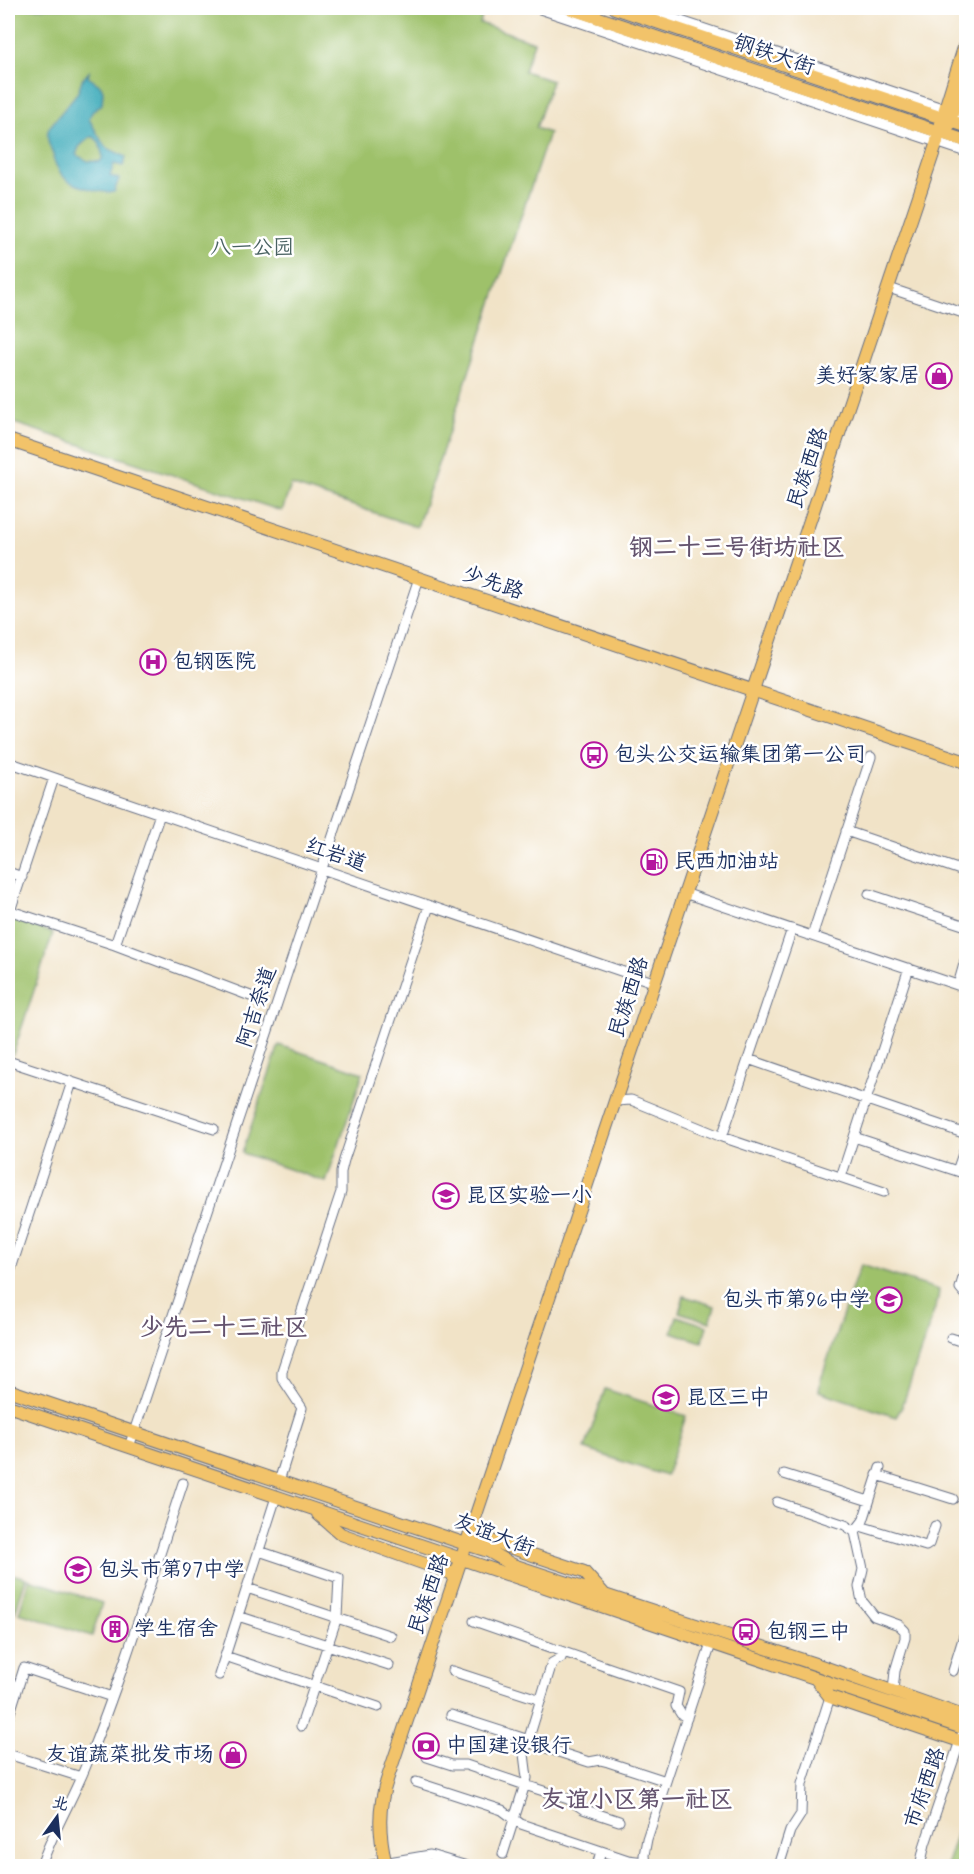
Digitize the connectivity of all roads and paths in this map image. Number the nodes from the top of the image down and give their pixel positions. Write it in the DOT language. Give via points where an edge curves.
graph roads {
  1 [pos="537,8"];
  2 [pos="569,8"];
  3 [pos="615,8"];
  4 [pos="642,8"];
  5 [pos="966,41"];
  6 [pos="701,51"];
  7 [pos="718,69"];
  8 [pos="966,71"];
  9 [pos="948,115"];
  10 [pos="966,117"];
  11 [pos="966,126"];
  12 [pos="940,136"];
  13 [pos="966,141"];
  14 [pos="966,152"];
  15 [pos="889,288"];
  16 [pos="966,314"];
  17 [pos="8,441"];
  18 [pos="419,578"];
  19 [pos="753,691"];
  20 [pos="871,757"];
  21 [pos="8,762"];
  22 [pos="966,762"];
  23 [pos="54,778"];
  24 [pos="160,814"];
  25 [pos="846,831"];
  26 [pos="322,869"];
  27 [pos="8,872"];
  28 [pos="966,872"];
  29 [pos="22,876"];
  30 [pos="684,893"];
  31 [pos="868,894"];
  32 [pos="429,906"];
  33 [pos="9,910"];
  34 [pos="966,926"];
  35 [pos="792,929"];
  36 [pos="812,936"];
  37 [pos="114,945"];
  38 [pos="966,957"];
  39 [pos="909,968"];
  40 [pos="653,982"];
  41 [pos="962,986"];
  42 [pos="261,1000"];
  43 [pos="748,1059"];
  44 [pos="8,1061"];
  45 [pos="72,1082"];
  46 [pos="866,1100"];
  47 [pos="616,1101"];
  48 [pos="214,1128"];
  49 [pos="966,1134"];
  50 [pos="722,1137"];
  51 [pos="854,1137"];
  52 [pos="966,1145"];
  53 [pos="962,1173"];
  54 [pos="841,1177"];
  55 [pos="884,1192"];
  56 [pos="966,1268"];
  57 [pos="8,1278"];
  58 [pos="966,1295"];
  59 [pos="951,1338"];
  60 [pos="966,1343"];
  61 [pos="8,1390"];
  62 [pos="8,1406"];
  63 [pos="133,1432"];
  64 [pos="129,1447"];
  65 [pos="784,1474"];
  66 [pos="279,1481"];
  67 [pos="183,1483"];
  68 [pos="276,1497"];
  69 [pos="952,1499"];
  70 [pos="869,1501"];
  71 [pos="777,1502"];
  72 [pos="312,1509"];
  73 [pos="935,1526"];
  74 [pos="421,1529"];
  75 [pos="857,1529"];
  76 [pos="468,1539"];
  77 [pos="416,1544"];
  78 [pos="259,1551"];
  79 [pos="461,1559"];
  80 [pos="511,1570"];
  81 [pos="456,1575"];
  82 [pos="247,1588"];
  83 [pos="603,1593"];
  84 [pos="238,1616"];
  85 [pos="337,1617"];
  86 [pos="474,1621"];
  87 [pos="966,1629"];
  88 [pos="391,1636"];
  89 [pos="711,1644"];
  90 [pos="327,1645"];
  91 [pos="563,1652"];
  92 [pos="225,1656"];
  93 [pos="389,1665"];
  94 [pos="452,1671"];
  95 [pos="952,1671"];
  96 [pos="219,1676"];
  97 [pos="815,1678"];
  98 [pos="314,1686"];
  99 [pos="893,1691"];
  100 [pos="830,1697"];
  101 [pos="112,1698"];
  102 [pos="541,1700"];
  103 [pos="378,1707"];
  104 [pos="451,1715"];
  105 [pos="687,1718"];
  106 [pos="8,1719"];
  107 [pos="966,1724"];
  108 [pos="301,1726"];
  109 [pos="529,1741"];
  110 [pos="960,1741"];
  111 [pos="8,1754"];
  112 [pos="427,1757"];
  113 [pos="81,1777"];
  114 [pos="666,1781"];
  115 [pos="416,1782"];
  116 [pos="525,1785"];
  117 [pos="515,1821"];
  118 [pos="619,1821"];
  119 [pos="601,1851"];
  120 [pos="503,1854"];
  121 [pos="385,1864"];
  122 [pos="644,1864"];
  123 [pos="41,1866"];
  124 [pos="366,1866"];
  125 [pos="467,1866"];
  126 [pos="597,1866"];
  127 [pos="779,1866"];
  128 [pos="920,1866"];
  1 -- 7 [label="street"];
  2 -- 6 [label="main road, 钢铁大街"];
  3 -- 9 [label="main road, 钢铁大街"];
  4 -- 9 [label="street"];
  5 -- 9 [label="main road, 民族西路"];
  6 -- 7 [label="street"];
  6 -- 12 [label="main road, 钢铁大街"];
  7 -- 12 [label="street"];
  8 -- 9 [label="main road, 民族西路"];
  9 -- 10 [label="street"];
  9 -- 11 [label="main road, 钢铁大街"];
  9 -- 12 [label="main road, 民族西路"];
  12 -- 13 [label="main road, 钢铁大街"];
  12 -- 14 [label="street"];
  12 -- 15 [label="main road, 民族西路"];
  15 -- 16 [label="street"];
  15 -- 19 [label="main road, 民族西路"];
  17 -- 18 [label="main road, 少先路"];
  18 -- 19 [label="main road, 少先路"];
  18 -- 26 [label="street, 阿吉奈道"];
  19 -- 22 [label="main road, 少先路"];
  19 -- 30 [label="main road, 民族西路"];
  20 -- 25 [label="street"];
  21 -- 23 [label="street, 红岩道"];
  23 -- 24 [label="street, 红岩道"];
  23 -- 29 [label="street"];
  24 -- 26 [label="street, 红岩道"];
  24 -- 37 [label="street"];
  25 -- 28 [label="street"];
  25 -- 36 [label="street"];
  26 -- 32 [label="street, 红岩道"];
  26 -- 63 [label="street, 阿吉奈道"];
  27 -- 29 [label="street"];
  29 -- 33 [label="street"];
  30 -- 35 [label="street"];
  30 -- 40 [label="main road, 民族西路"];
  31 -- 34 [label="street"];
  32 -- 40 [label="street, 红岩道"];
  32 -- 66 [label="street" via="344,1160 341,1192 282,1371 282,1378 302,1408"];
  33 -- 37 [label="street"];
  35 -- 36 [label="street"];
  35 -- 43 [label="street"];
  36 -- 39 [label="street"];
  37 -- 42 [label="street"];
  38 -- 41 [label="street"];
  39 -- 41 [label="street"];
  39 -- 46 [label="street"];
  40 -- 47 [label="main road, 民族西路"];
  43 -- 46 [label="street"];
  43 -- 50 [label="street"];
  44 -- 45 [label="street"];
  45 -- 48 [label="street"];
  45 -- 57 [label="street"];
  46 -- 49 [label="street"];
  46 -- 51 [label="street"];
  47 -- 50 [label="street" via="631,1100"];
  47 -- 76 [label="main road, 民族西路"];
  50 -- 54 [label="street"];
  51 -- 53 [label="street"];
  51 -- 54 [label="street"];
  52 -- 53 [label="street"];
  54 -- 55 [label="street"];
  56 -- 58 [label="street" via="960,1288"];
  59 -- 60 [label="street"];
  61 -- 63 [label="main road, 友谊大街"];
  62 -- 64 [label="main road, 友谊大街"];
  63 -- 64 [label="street, 阿吉奈道"];
  63 -- 66 [label="main road, 友谊大街"];
  64 -- 68 [label="main road, 友谊大街"];
  65 -- 70 [label="street"];
  66 -- 74 [label="main road, 友谊大街"];
  67 -- 101 [label="street"];
  68 -- 72 [label="main road, 友谊大街"];
  68 -- 78 [label="street"];
  69 -- 70 [label="street" via="879,1471"];
  70 -- 75 [label="street"];
  71 -- 75 [label="street"];
  72 -- 77 [label="main road, 友谊大街"];
  72 -- 81 [label="main road" via="341,1534"];
  73 -- 75 [label="street" via="926,1546"];
  74 -- 76 [label="main road, 友谊大街"];
  74 -- 77 [label="main road"];
  75 -- 99 [label="street" via="863,1569 859,1587 862,1601 874,1616 896,1623 905,1631"];
  76 -- 79 [label="main road, 民族西路"];
  76 -- 80 [label="main road, 友谊大街"];
  76 -- 83 [label="main road" via="584,1572"];
  77 -- 79 [label="main road, 友谊大街"];
  78 -- 82 [label="street"];
  78 -- 85 [label="street" via="339,1578"];
  79 -- 80 [label="main road, 友谊大街"];
  79 -- 81 [label="main road, 民族西路"];
  80 -- 83 [label="main road, 友谊大街"];
  80 -- 89 [label="main road, 友谊大街"];
  81 -- 121 [label="main road, 民族西路" via="383,1791 379,1818"];
  82 -- 84 [label="street"];
  82 -- 85 [label="street"];
  83 -- 99 [label="main road, 友谊大街"];
  84 -- 90 [label="street"];
  84 -- 92 [label="street"];
  85 -- 88 [label="street"];
  85 -- 90 [label="street"];
  86 -- 91 [label="street"];
  87 -- 95 [label="street"];
  89 -- 97 [label="main road, 友谊大街"];
  89 -- 105 [label="street"];
  90 -- 93 [label="street"];
  90 -- 98 [label="street"];
  91 -- 102 [label="street" via="552,1663"];
  91 -- 105 [label="street" via="679,1692 676,1706"];
  92 -- 96 [label="street"];
  92 -- 98 [label="street"];
  94 -- 102 [label="street"];
  97 -- 100 [label="main road"];
  97 -- 107 [label="main road, 友谊大街"];
  98 -- 103 [label="street"];
  98 -- 108 [label="street"];
  99 -- 107 [label="main road, 友谊大街"];
  100 -- 110 [label="main road"];
  100 -- 127 [label="street" via="802,1784 801,1815 790,1831"];
  101 -- 106 [label="street" via="24,1668"];
  101 -- 113 [label="street"];
  102 -- 109 [label="street"];
  104 -- 109 [label="street"];
  105 -- 114 [label="street"];
  107 -- 110 [label="street, 市府西路"];
  109 -- 114 [label="street" via="590,1762 600,1760"];
  109 -- 116 [label="street" via="524,1758"];
  110 -- 128 [label="street, 市府西路"];
  111 -- 113 [label="street"];
  112 -- 116 [label="street" via="466,1765"];
  113 -- 123 [label="street" via="57,1823"];
  114 -- 122 [label="street" via="647,1839"];
  115 -- 117 [label="street" via="502,1810"];
  116 -- 117 [label="street"];
  116 -- 118 [label="street"];
  117 -- 119 [label="street"];
  117 -- 120 [label="street"];
  119 -- 122 [label="street"];
  119 -- 126 [label="street"];
  121 -- 124 [label="street"];
  121 -- 125 [label="street" via="430,1855"];
}
